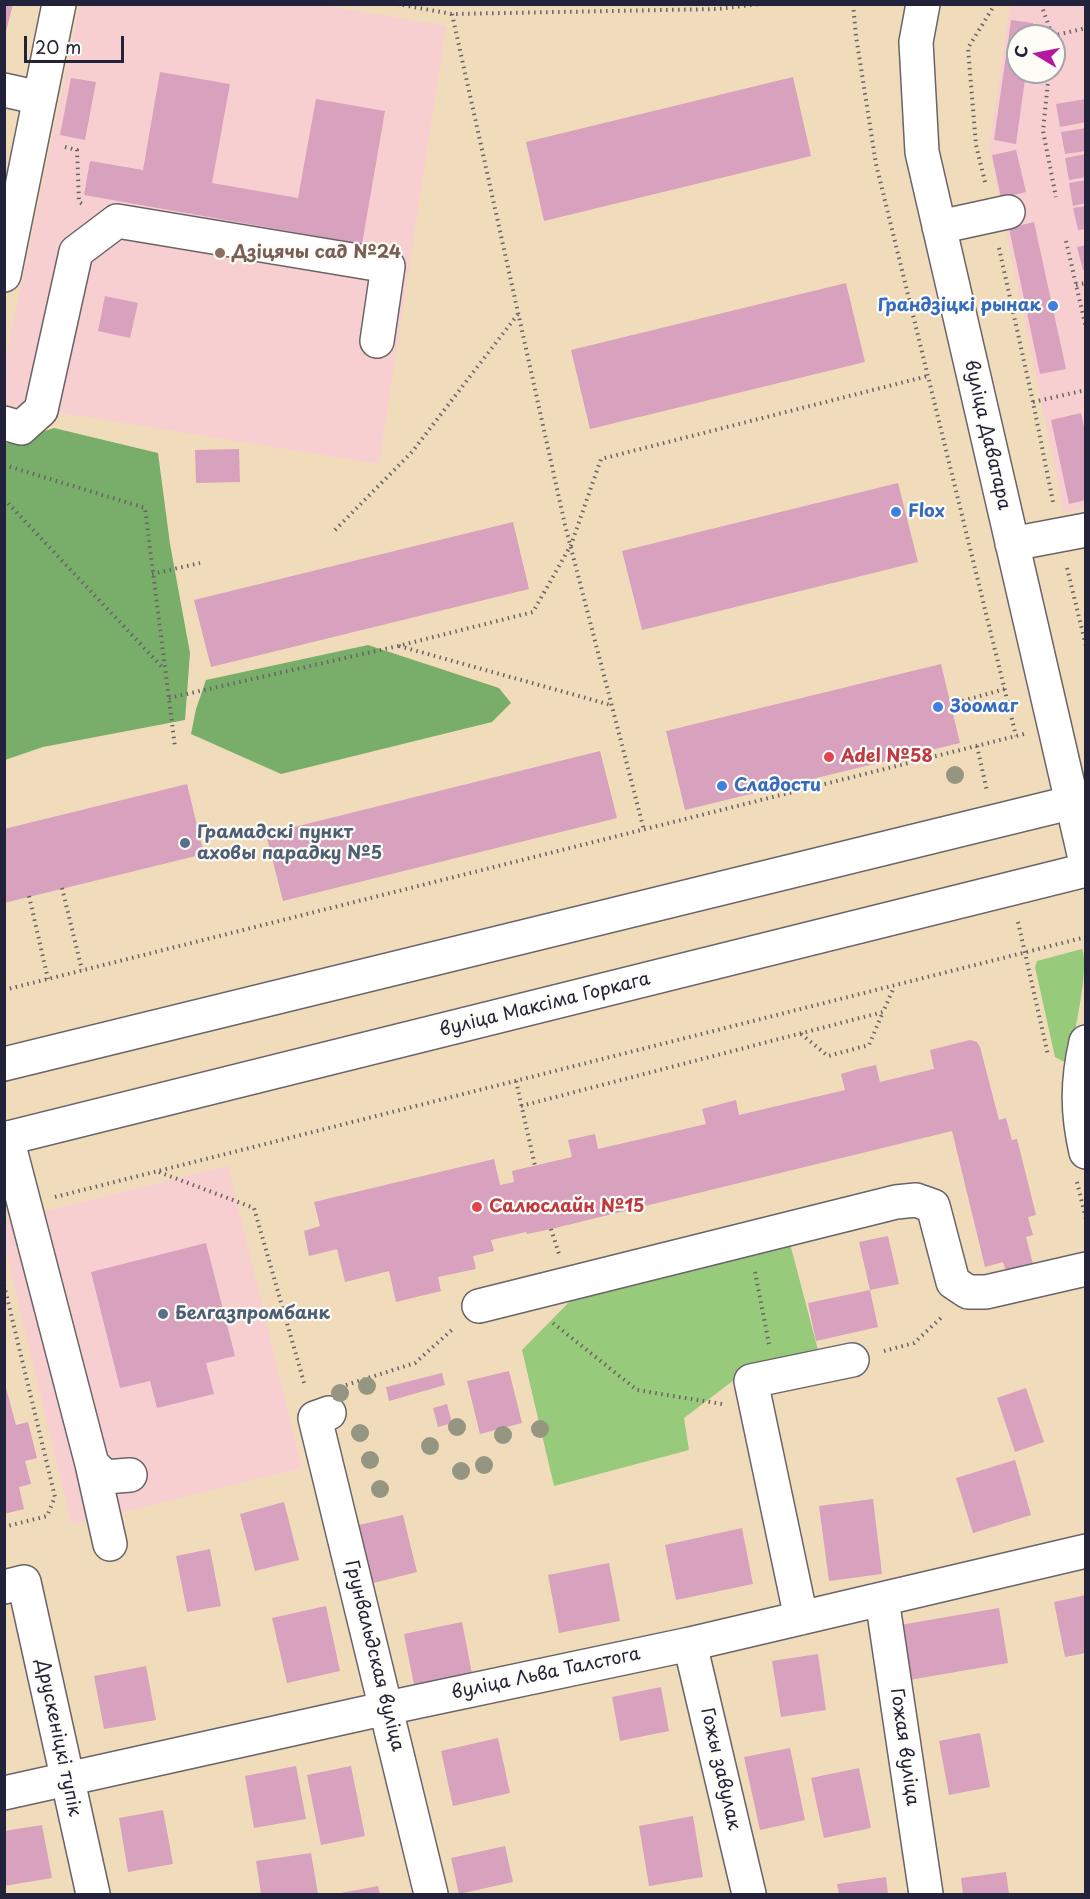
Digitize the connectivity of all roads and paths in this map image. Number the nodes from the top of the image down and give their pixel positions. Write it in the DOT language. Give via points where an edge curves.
graph roads {
  1 [pos="58,4"];
  2 [pos="397,4"];
  3 [pos="759,4"];
  4 [pos="853,4"];
  5 [pos="923,4"];
  6 [pos="995,4"];
  7 [pos="1041,4"];
  8 [pos="452,14"];
  9 [pos="1048,24"];
  10 [pos="1086,28"];
  11 [pos="1066,32"];
  12 [pos="1047,84"];
  13 [pos="4,90"];
  14 [pos="40,98"];
  15 [pos="60,146"];
  16 [pos="1056,197"];
  17 [pos="11,206"];
  18 [pos="1000,213"];
  19 [pos="117,221"];
  20 [pos="939,227"];
  21 [pos="1066,241"];
  22 [pos="4,274"];
  23 [pos="1086,283"];
  24 [pos="1076,285"];
  25 [pos="518,314"];
  26 [pos="1086,328"];
  27 [pos="377,341"];
  28 [pos="928,376"];
  29 [pos="1086,390"];
  30 [pos="1033,402"];
  31 [pos="4,423"];
  32 [pos="4,465"];
  33 [pos="4,499"];
  34 [pos="335,530"];
  35 [pos="1072,532"];
  36 [pos="1012,544"];
  37 [pos="571,545"];
  38 [pos="200,563"];
  39 [pos="152,574"];
  40 [pos="398,646"];
  41 [pos="1086,646"];
  42 [pos="164,670"];
  43 [pos="1005,689"];
  44 [pos="169,698"];
  45 [pos="951,704"];
  46 [pos="612,706"];
  47 [pos="1030,732"];
  48 [pos="1016,736"];
  49 [pos="978,746"];
  50 [pos="175,747"];
  51 [pos="988,794"];
  52 [pos="1079,801"];
  53 [pos="644,830"];
  54 [pos="1086,863"];
  55 [pos="1086,870"];
  56 [pos="62,888"];
  57 [pos="29,897"];
  58 [pos="1017,920"];
  59 [pos="1086,937"];
  60 [pos="1025,952"];
  61 [pos="82,970"];
  62 [pos="48,979"];
  63 [pos="895,986"];
  64 [pos="4,990"];
  65 [pos="883,1012"];
  66 [pos="800,1034"];
  67 [pos="1086,1042"];
  68 [pos="4,1064"];
  69 [pos="516,1081"];
  70 [pos="521,1107"];
  71 [pos="6,1138"];
  72 [pos="1086,1152"];
  73 [pos="535,1166"];
  74 [pos="159,1172"];
  75 [pos="24,1204"];
  76 [pos="748,1238"];
  77 [pos="1086,1269"];
  78 [pos="4,1285"];
  79 [pos="968,1292"];
  80 [pos="491,1302"];
  81 [pos="852,1360"];
  82 [pos="775,1376"];
  83 [pos="305,1386"];
  84 [pos="756,1405"];
  85 [pos="328,1406"];
  86 [pos="92,1464"];
  87 [pos="130,1475"];
  88 [pos="4,1527"];
  89 [pos="110,1544"];
  90 [pos="1086,1551"];
  91 [pos="14,1585"];
  92 [pos="882,1599"];
  93 [pos="801,1618"];
  94 [pos="690,1644"];
  95 [pos="387,1708"];
  96 [pos="67,1779"];
  97 [pos="4,1793"];
  98 [pos="93,1894"];
  99 [pos="431,1894"];
  100 [pos="749,1894"];
  101 [pos="926,1894"];
  1 -- 14 [label="street"];
  2 -- 8 [label="path"];
  3 -- 8 [label="path" via="718,9"];
  4 -- 28 [label="path" via="876,164"];
  5 -- 20 [label="street, вуліца Даватара" via="916,42 922,152"];
  6 -- 18 [label="path" via="968,48 976,145"];
  7 -- 9 [label="path"];
  8 -- 25 [label="path"];
  10 -- 11 [label="path"];
  12 -- 16 [label="path" via="1043,131"];
  13 -- 14 [label="street"];
  14 -- 17 [label="street"];
  15 -- 19 [label="path" via="77,150 78,202"];
  17 -- 22 [label="street"];
  18 -- 20 [label="street"];
  18 -- 30 [label="path"];
  19 -- 27 [label="street" via="388,266"];
  19 -- 31 [label="street" via="76,252 41,410 21,428"];
  20 -- 36 [label="street, вуліца Даватара"];
  21 -- 24 [label="path"];
  23 -- 24 [label="path"];
  24 -- 26 [label="path"];
  25 -- 34 [label="path" via="412,452"];
  25 -- 37 [label="path"];
  28 -- 37 [label="path" via="601,459"];
  28 -- 43 [label="path"];
  29 -- 30 [label="path"];
  30 -- 35 [label="path"];
  32 -- 39 [label="path" via="145,508"];
  33 -- 42 [label="path"];
  35 -- 36 [label="street"];
  35 -- 41 [label="path"];
  36 -- 52 [label="street, вуліца Даватара"];
  37 -- 40 [label="path" via="533,612"];
  37 -- 46 [label="path"];
  38 -- 39 [label="path"];
  39 -- 42 [label="path"];
  40 -- 44 [label="path"];
  40 -- 46 [label="path"];
  42 -- 44 [label="path"];
  43 -- 45 [label="path"];
  43 -- 48 [label="path"];
  44 -- 50 [label="path"];
  46 -- 53 [label="path"];
  47 -- 48 [label="path"];
  48 -- 49 [label="path"];
  49 -- 51 [label="path"];
  49 -- 53 [label="path"];
  52 -- 54 [label="street, вуліца Даватара"];
  52 -- 68 [label="street"];
  53 -- 61 [label="path"];
  55 -- 71 [label="street, вуліца Максіма Горкага"];
  56 -- 61 [label="path"];
  57 -- 62 [label="path"];
  58 -- 60 [label="path"];
  59 -- 60 [label="path"];
  60 -- 63 [label="path"];
  61 -- 62 [label="path"];
  62 -- 64 [label="path"];
  63 -- 65 [label="path"];
  63 -- 69 [label="path"];
  65 -- 66 [label="path"];
  65 -- 66 [label="path" via="869,1045 828,1056"];
  66 -- 70 [label="path"];
  67 -- 72 [label="street" via="1079,1079 1079,1121"];
  69 -- 70 [label="path"];
  69 -- 74 [label="path"];
  70 -- 73 [label="path"];
  71 -- 75 [label="street"];
  74 -- 75 [label="path"];
  74 -- 83 [label="path" via="255,1208"];
  75 -- 86 [label="street"];
  76 -- 79 [label="street" via="916,1200 933,1206 953,1282"];
  76 -- 80 [label="street"];
  76 -- 82 [label="path"];
  77 -- 79 [label="street" via="987,1292"];
  78 -- 88 [label="path" via="55,1497 47,1516"];
  79 -- 81 [label="path" via="914,1343"];
  80 -- 84 [label="path" via="548,1318 637,1390 744,1407"];
  80 -- 85 [label="path" via="415,1363"];
  81 -- 82 [label="street"];
  82 -- 84 [label="street" via="751,1381"];
  84 -- 93 [label="street"];
  85 -- 95 [label="street, Грунвальдская вуліца"];
  86 -- 87 [label="street" via="105,1477"];
  86 -- 89 [label="street"];
  90 -- 92 [label="street, вуліца Льва Талстога"];
  91 -- 96 [label="street, Друскеніцкі тупік"];
  92 -- 93 [label="street, вуліца Льва Талстога"];
  92 -- 101 [label="street, Гожая вуліца"];
  93 -- 94 [label="street, вуліца Льва Талстога"];
  94 -- 95 [label="street, вуліца Льва Талстога"];
  94 -- 100 [label="street, Гожы завулак"];
  95 -- 96 [label="street, вуліца Льва Талстога"];
  95 -- 99 [label="street, Грунвальдская вуліца"];
  96 -- 97 [label="street, вуліца Льва Талстога"];
  96 -- 98 [label="street, Друскеніцкі тупік"];
}
